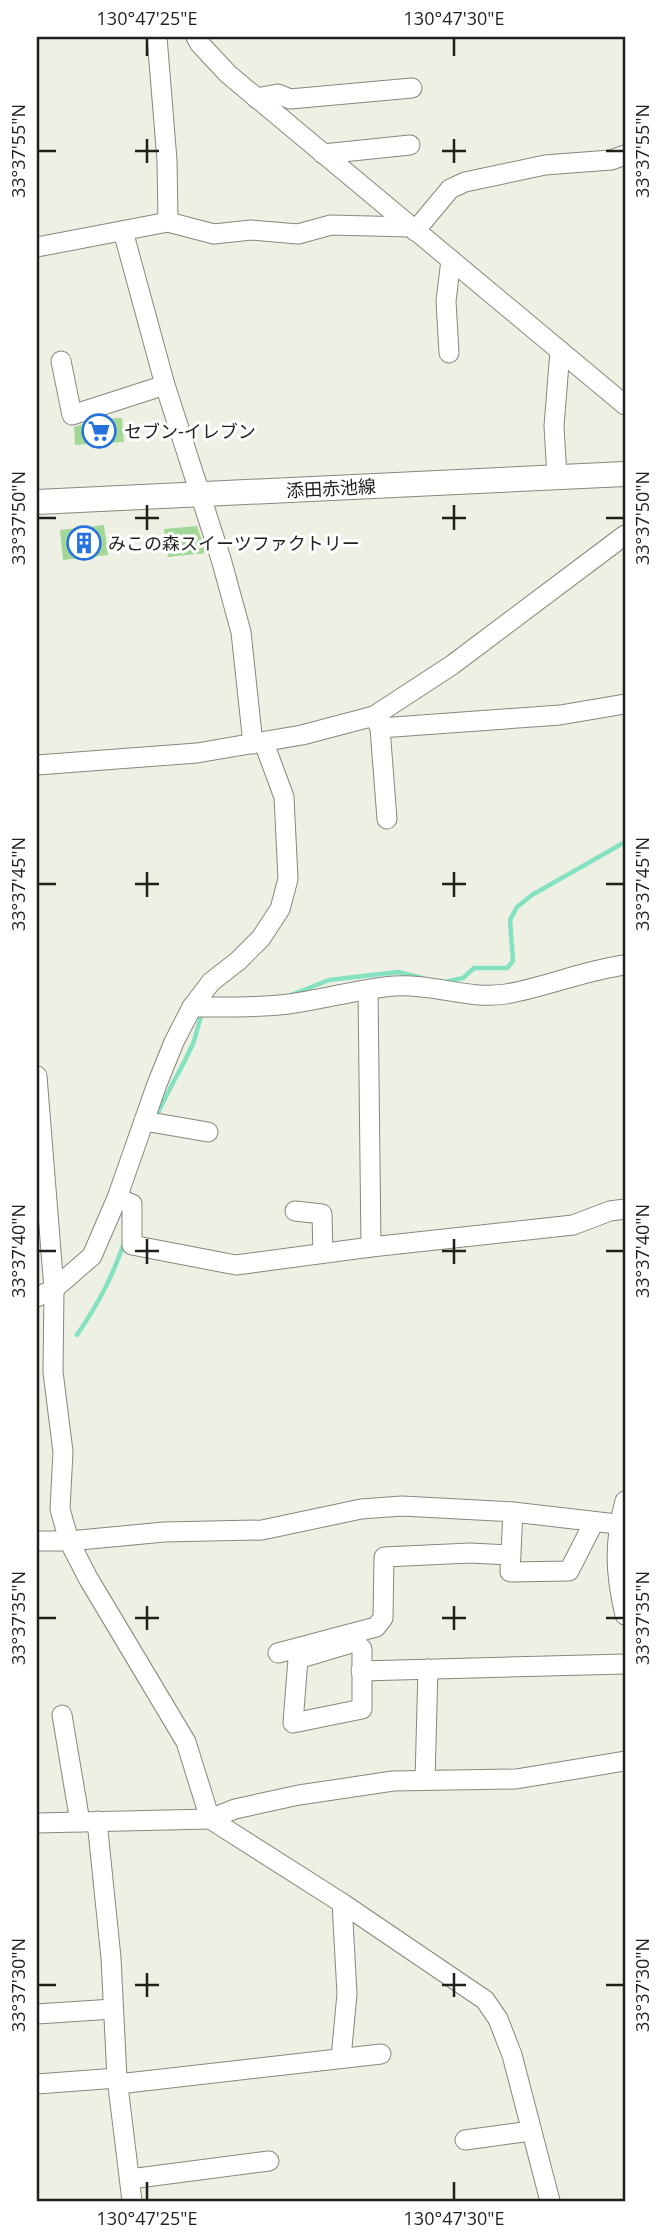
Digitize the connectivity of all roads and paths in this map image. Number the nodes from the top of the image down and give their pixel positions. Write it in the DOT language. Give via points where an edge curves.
graph roads {
  1 [pos="157,37"];
  2 [pos="196,37"];
  3 [pos="412,88"];
  4 [pos="256,98"];
  5 [pos="410,145"];
  6 [pos="323,154"];
  7 [pos="625,155"];
  8 [pos="168,222"];
  9 [pos="412,229"];
  10 [pos="123,231"];
  11 [pos="37,247"];
  12 [pos="451,261"];
  13 [pos="560,351"];
  14 [pos="449,353"];
  15 [pos="61,361"];
  16 [pos="165,385"];
  17 [pos="625,405"];
  18 [pos="625,474"];
  19 [pos="557,477"];
  20 [pos="201,494"];
  21 [pos="37,502"];
  22 [pos="625,535"];
  23 [pos="625,704"];
  24 [pos="377,722"];
  25 [pos="258,743"];
  26 [pos="37,765"];
  27 [pos="387,819"];
  28 [pos="625,965"];
  29 [pos="368,990"];
  30 [pos="192,1007"];
  31 [pos="37,1076"];
  32 [pos="144,1121"];
  33 [pos="208,1132"];
  34 [pos="117,1198"];
  35 [pos="625,1209"];
  36 [pos="295,1211"];
  37 [pos="371,1247"];
  38 [pos="323,1253"];
  39 [pos="45,1293"];
  40 [pos="625,1501"];
  41 [pos="513,1512"];
  42 [pos="594,1521"];
  43 [pos="622,1525"];
  44 [pos="37,1541"];
  45 [pos="69,1541"];
  46 [pos="511,1555"];
  47 [pos="625,1615"];
  48 [pos="278,1653"];
  49 [pos="625,1664"];
  50 [pos="428,1669"];
  51 [pos="361,1671"];
  52 [pos="62,1715"];
  53 [pos="625,1761"];
  54 [pos="425,1780"];
  55 [pos="210,1819"];
  56 [pos="88,1821"];
  57 [pos="37,1824"];
  58 [pos="342,1903"];
  59 [pos="113,2009"];
  60 [pos="37,2014"];
  61 [pos="381,2054"];
  62 [pos="341,2058"];
  63 [pos="118,2081"];
  64 [pos="37,2084"];
  65 [pos="531,2132"];
  66 [pos="464,2140"];
  67 [pos="268,2161"];
  68 [pos="130,2179"];
  69 [pos="132,2201"];
  70 [pos="550,2201"];
  1 -- 8 [label="street"];
  2 -- 4 [label="street"];
  3 -- 4 [label="street"];
  4 -- 6 [label="street"];
  5 -- 6 [label="street"];
  6 -- 9 [label="street"];
  7 -- 9 [label="street" via="465,181 450,189"];
  8 -- 9 [label="street" via="214,234 251,230 298,234 331,225"];
  8 -- 10 [label="street"];
  9 -- 12 [label="street"];
  10 -- 11 [label="street"];
  10 -- 16 [label="street"];
  12 -- 13 [label="street"];
  12 -- 14 [label="street" via="446,301"];
  13 -- 17 [label="street"];
  13 -- 19 [label="street" via="554,426"];
  15 -- 16 [label="street" via="72,415"];
  16 -- 20 [label="street"];
  18 -- 19 [label="main road, 添田赤池線"];
  19 -- 20 [label="main road, 添田赤池線"];
  20 -- 21 [label="main road, 添田赤池線"];
  20 -- 25 [label="street" via="241,632"];
  22 -- 24 [label="street"];
  23 -- 24 [label="street" via="560,715"];
  24 -- 25 [label="street"];
  24 -- 27 [label="street"];
  25 -- 26 [label="street" via="197,753"];
  25 -- 30 [label="street" via="284,797 288,878 280,909 261,938 211,982"];
  28 -- 29 [label="street" via="503,995 468,995 415,986"];
  29 -- 30 [label="street" via="287,1004"];
  29 -- 37 [label="street"];
  30 -- 32 [label="street"];
  31 -- 39 [label="street"];
  32 -- 33 [label="street"];
  32 -- 34 [label="street"];
  34 -- 38 [label="street" via="132,1204 131,1245 236,1265"];
  34 -- 39 [label="street" via="92,1256"];
  35 -- 37 [label="street" via="573,1225"];
  36 -- 38 [label="street" via="322,1214"];
  37 -- 38 [label="street"];
  39 -- 45 [label="street" via="63,1452 60,1509"];
  40 -- 43 [label="street"];
  41 -- 42 [label="street"];
  41 -- 45 [label="street" via="402,1506 361,1509 262,1530 164,1532"];
  41 -- 46 [label="street"];
  42 -- 43 [label="street"];
  42 -- 46 [label="street" via="569,1571 510,1572"];
  43 -- 47 [label="street" via="616,1550 617,1582"];
  44 -- 45 [label="street"];
  45 -- 55 [label="street" via="186,1742"];
  46 -- 48 [label="street" via="384,1557 383,1618 376,1628"];
  49 -- 50 [label="street"];
  50 -- 51 [label="street"];
  50 -- 54 [label="street"];
  51 -- 51 [label="street" via="362,1709 293,1723 298,1659 355,1643 362,1648"];
  52 -- 56 [label="street"];
  53 -- 54 [label="street" via="516,1779"];
  54 -- 55 [label="street" via="299,1796"];
  55 -- 56 [label="street"];
  55 -- 58 [label="street"];
  56 -- 57 [label="street"];
  56 -- 59 [label="street" via="111,1958"];
  58 -- 62 [label="street" via="346,1994"];
  58 -- 65 [label="street" via="485,2000 512,2055"];
  59 -- 60 [label="street"];
  59 -- 63 [label="street"];
  61 -- 62 [label="street"];
  62 -- 63 [label="street"];
  63 -- 64 [label="street"];
  63 -- 68 [label="street"];
  65 -- 66 [label="street"];
  65 -- 70 [label="street"];
  67 -- 68 [label="street"];
  68 -- 69 [label="street"];
}
